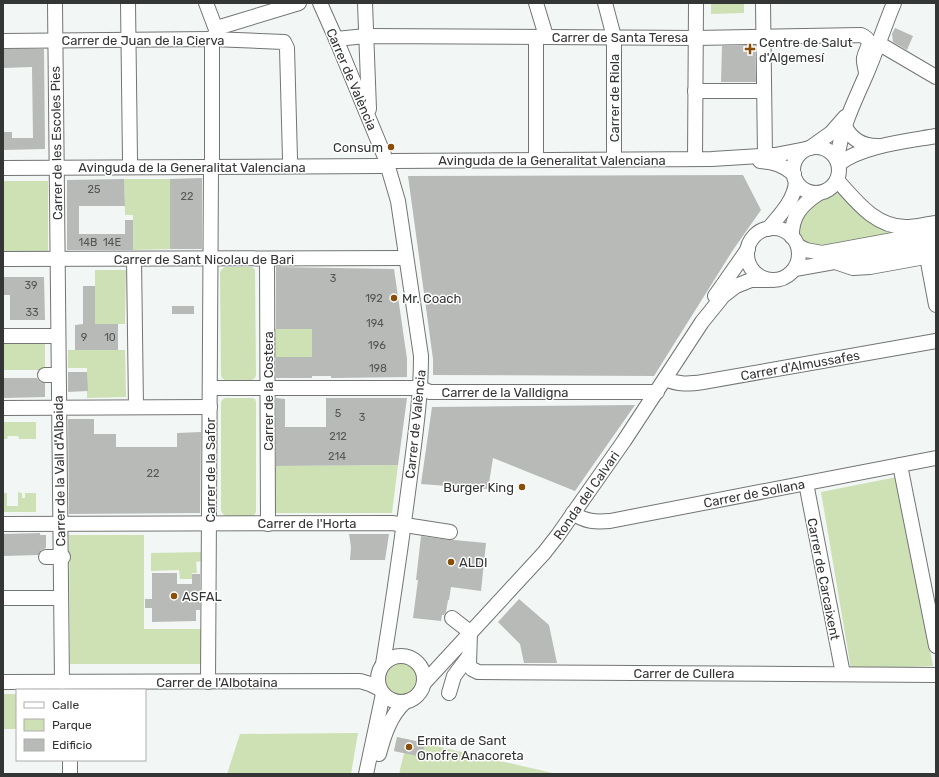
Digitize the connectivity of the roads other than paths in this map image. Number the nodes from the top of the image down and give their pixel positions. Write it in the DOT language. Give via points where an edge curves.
graph roads {
  1 [pos="54,3"];
  2 [pos="128,3"];
  3 [pos="206,3"];
  4 [pos="299,3"];
  5 [pos="320,3"];
  6 [pos="365,3"];
  7 [pos="536,3"];
  8 [pos="605,3"];
  9 [pos="696,3"];
  10 [pos="764,3"];
  11 [pos="894,3"];
  12 [pos="214,36"];
  13 [pos="366,36"];
  14 [pos="541,37"];
  15 [pos="614,37"];
  16 [pos="764,37"];
  17 [pos="336,38"];
  18 [pos="696,38"];
  19 [pos="55,40"];
  20 [pos="128,40"];
  21 [pos="3,41"];
  22 [pos="878,43"];
  23 [pos="866,74"];
  24 [pos="936,77"];
  25 [pos="695,91"];
  26 [pos="764,91"];
  27 [pos="369,119"];
  28 [pos="846,119"];
  29 [pos="936,136"];
  30 [pos="883,146"];
  31 [pos="808,148"];
  32 [pos="765,156"];
  33 [pos="290,159"];
  34 [pos="695,159"];
  35 [pos="712,159"];
  36 [pos="130,160"];
  37 [pos="536,160"];
  38 [pos="614,160"];
  39 [pos="3,161"];
  40 [pos="385,162"];
  41 [pos="838,162"];
  42 [pos="211,163"];
  43 [pos="56,164"];
  44 [pos="3,168"];
  45 [pos="795,177"];
  46 [pos="837,180"];
  47 [pos="819,193"];
  48 [pos="936,223"];
  49 [pos="768,229"];
  50 [pos="936,232"];
  51 [pos="795,241"];
  52 [pos="936,244"];
  53 [pos="748,249"];
  54 [pos="932,256"];
  55 [pos="267,258"];
  56 [pos="406,258"];
  57 [pos="57,259"];
  58 [pos="134,259"];
  59 [pos="211,259"];
  60 [pos="3,260"];
  61 [pos="835,262"];
  62 [pos="795,269"];
  63 [pos="768,280"];
  64 [pos="936,305"];
  65 [pos="702,322"];
  66 [pos="3,336"];
  67 [pos="62,336"];
  68 [pos="936,341"];
  69 [pos="665,379"];
  70 [pos="210,388"];
  71 [pos="268,388"];
  72 [pos="420,388"];
  73 [pos="657,392"];
  74 [pos="136,407"];
  75 [pos="210,407"];
  76 [pos="3,408"];
  77 [pos="59,408"];
  78 [pos="936,458"];
  79 [pos="900,466"];
  80 [pos="806,484"];
  81 [pos="573,513"];
  82 [pos="3,524"];
  83 [pos="60,524"];
  84 [pos="209,524"];
  85 [pos="268,524"];
  86 [pos="403,526"];
  87 [pos="450,532"];
  88 [pos="46,557"];
  89 [pos="62,557"];
  90 [pos="3,598"];
  91 [pos="61,598"];
  92 [pos="452,618"];
  93 [pos="470,632"];
  94 [pos="388,635"];
  95 [pos="936,646"];
  96 [pos="450,653"];
  97 [pos="400,655"];
  98 [pos="467,659"];
  99 [pos="419,664"];
  100 [pos="381,668"];
  101 [pos="843,674"];
  102 [pos="936,675"];
  103 [pos="438,676"];
  104 [pos="360,681"];
  105 [pos="3,682"];
  106 [pos="208,682"];
  107 [pos="68,685"];
  108 [pos="381,691"];
  109 [pos="449,693"];
  110 [pos="405,702"];
  111 [pos="70,761"];
  112 [pos="70,774"];
  113 [pos="366,774"];
  114 [pos="374,774"];
  1 -- 19 [label="street, Carrer de les Escoles Pies"];
  2 -- 20 [label="street"];
  3 -- 12 [label="street"];
  4 -- 12 [label="street" via="220,27"];
  5 -- 17 [label="street, Carrer de València"];
  6 -- 13 [label="street"];
  7 -- 14 [label="street"];
  8 -- 15 [label="street, Carrer de Riola"];
  9 -- 18 [label="street"];
  10 -- 16 [label="street"];
  11 -- 22 [label="street"];
  12 -- 20 [label="street, Carrer de Juan de la Cierva"];
  12 -- 33 [label="street, Carrer de Juan de la Cierva" via="284,42 287,48"];
  12 -- 42 [label="street, Carrer de la Safor"];
  13 -- 14 [label="street, Carrer de Santa Teresa"];
  13 -- 17 [label="street, Carrer de Santa Teresa"];
  13 -- 27 [label="street"];
  14 -- 15 [label="street, Carrer de Santa Teresa"];
  14 -- 37 [label="street"];
  15 -- 18 [label="street, Carrer de Santa Teresa"];
  15 -- 38 [label="street, Carrer de Riola"];
  16 -- 18 [label="street, Carrer de Santa Teresa"];
  16 -- 23 [label="street, Carrer de Santa Teresa" via="861,36 866,38 869,44 864,59"];
  16 -- 26 [label="street"];
  17 -- 27 [label="street, Carrer de València"];
  18 -- 25 [label="street"];
  19 -- 20 [label="street, Carrer de Juan de la Cierva"];
  19 -- 21 [label="street, Carrer de Juan de la Cierva"];
  19 -- 43 [label="street, Carrer de les Escoles Pies"];
  20 -- 36 [label="street"];
  22 -- 23 [label="street"];
  22 -- 24 [label="street"];
  23 -- 28 [label="street"];
  25 -- 26 [label="street"];
  25 -- 34 [label="street"];
  26 -- 32 [label="street"];
  27 -- 40 [label="street, Carrer de València"];
  28 -- 30 [label="street" via="849,134 856,140"];
  28 -- 31 [label="street" via="831,133"];
  28 -- 41 [label="street"];
  29 -- 30 [label="street"];
  30 -- 41 [label="street"];
  31 -- 32 [label="street, Avinguda de la Generalitat Valenciana"];
  31 -- 41 [label="street" via="818,147 827,150"];
  31 -- 45 [label="street" via="796,159"];
  32 -- 35 [label="street, Avinguda de la Generalitat Valenciana"];
  33 -- 40 [label="street, Avinguda de la Generalitat Valenciana"];
  33 -- 42 [label="street, Avinguda de la Generalitat Valenciana"];
  34 -- 35 [label="street, Avinguda de la Generalitat Valenciana"];
  34 -- 38 [label="street, Avinguda de la Generalitat Valenciana"];
  35 -- 45 [label="street, Avinguda de la Generalitat Valenciana" via="770,162 781,165"];
  36 -- 42 [label="street, Avinguda de la Generalitat Valenciana"];
  36 -- 43 [label="street, Avinguda de la Generalitat Valenciana"];
  37 -- 38 [label="street, Avinguda de la Generalitat Valenciana"];
  37 -- 40 [label="street, Avinguda de la Generalitat Valenciana"];
  39 -- 43 [label="street, Avinguda de la Generalitat Valenciana"];
  40 -- 42 [label="street, Avinguda de la Generalitat Valenciana"];
  40 -- 56 [label="street, Carrer de València" via="398,201"];
  41 -- 46 [label="street"];
  42 -- 43 [label="street, Avinguda de la Generalitat Valenciana"];
  42 -- 59 [label="street, Carrer de la Safor"];
  43 -- 44 [label="street, Avinguda de la Generalitat Valenciana"];
  43 -- 57 [label="street, Carrer de les Escoles Pies"];
  45 -- 47 [label="street" via="803,189"];
  45 -- 49 [label="street" via="792,197"];
  46 -- 47 [label="street" via="830,189"];
  46 -- 48 [label="street" via="881,221 905,227"];
  47 -- 51 [label="street" via="798,211 793,222"];
  49 -- 51 [label="street" via="781,230"];
  49 -- 53 [label="street" via="755,236"];
  50 -- 51 [label="street" via="822,253 806,250"];
  51 -- 62 [label="street" via="800,254"];
  52 -- 61 [label="street"];
  53 -- 63 [label="street" via="752,268 756,274"];
  53 -- 65 [label="street, Ronda del Calvari" via="707,309"];
  54 -- 61 [label="street" via="870,267 853,268"];
  54 -- 64 [label="street"];
  55 -- 56 [label="street, Carrer de Sant Nicolau de Bari"];
  55 -- 59 [label="street, Carrer de Sant Nicolau de Bari"];
  55 -- 71 [label="street, Carrer de la Costera"];
  56 -- 72 [label="street, Carrer de València" via="421,356"];
  57 -- 58 [label="street, Carrer de Sant Nicolau de Bari"];
  57 -- 60 [label="street, Carrer de Sant Nicolau de Bari"];
  57 -- 67 [label="street, Carrer de la Vall d'Albaida"];
  58 -- 59 [label="street, Carrer de Sant Nicolau de Bari"];
  58 -- 74 [label="street" via="130,337"];
  59 -- 70 [label="street, Carrer de la Safor"];
  61 -- 62 [label="street"];
  62 -- 63 [label="street" via="780,280"];
  63 -- 65 [label="street, Ronda del Calvari" via="751,280 736,286 723,296"];
  65 -- 69 [label="street, Ronda del Calvari"];
  66 -- 67 [label="street"];
  67 -- 77 [label="street, Carrer de la Vall d'Albaida" via="52,375"];
  68 -- 69 [label="street, Carrer d'Almussafes" via="703,382 681,384"];
  69 -- 73 [label="street, Ronda del Calvari"];
  70 -- 71 [label="street, Carrer de la Valldigna"];
  70 -- 75 [label="street, Carrer de la Safor"];
  71 -- 72 [label="street, Carrer de la Valldigna"];
  71 -- 85 [label="street, Carrer de la Costera"];
  72 -- 73 [label="street, Carrer de la Valldigna" via="430,392"];
  72 -- 86 [label="street, Carrer de València"];
  73 -- 81 [label="street, Ronda del Calvari"];
  74 -- 75 [label="street"];
  74 -- 77 [label="street"];
  75 -- 84 [label="street, Carrer de la Safor"];
  76 -- 77 [label="street"];
  77 -- 83 [label="street, Carrer de la Vall d'Albaida"];
  78 -- 79 [label="street, Carrer de Sollana"];
  79 -- 80 [label="street, Carrer de Sollana"];
  79 -- 95 [label="street"];
  80 -- 81 [label="street, Carrer de Sollana" via="610,521 588,521"];
  80 -- 101 [label="street, Carrer de Carcaixent"];
  81 -- 93 [label="street, Ronda del Calvari" via="544,553"];
  82 -- 83 [label="street, Carrer de l'Horta"];
  83 -- 84 [label="street, Carrer de l'Horta" via="89,519"];
  83 -- 89 [label="street, Carrer de la Vall d'Albaida"];
  84 -- 85 [label="street, Carrer de l'Horta"];
  84 -- 106 [label="street, Carrer de la Safor"];
  85 -- 86 [label="street, Carrer de l'Horta" via="392,523"];
  86 -- 87 [label="street, Carrer de l'Horta"];
  86 -- 94 [label="street, Carrer de València"];
  88 -- 89 [label="street"];
  89 -- 91 [label="street, Carrer de la Vall d'Albaida"];
  90 -- 91 [label="street"];
  91 -- 107 [label="street, Carrer de la Vall d'Albaida"];
  92 -- 93 [label="street"];
  93 -- 96 [label="street, Ronda del Calvari"];
  93 -- 98 [label="street"];
  94 -- 97 [label="street" via="391,646"];
  94 -- 100 [label="street, Carrer de València"];
  96 -- 99 [label="street"];
  96 -- 103 [label="street, Ronda del Calvari"];
  97 -- 99 [label="street"];
  97 -- 100 [label="street, Carrer de l'Albotaina" via="392,657"];
  98 -- 101 [label="street, Carrer de Cullera" via="470,667 478,672"];
  98 -- 103 [label="street"];
  99 -- 103 [label="street" via="424,676"];
  100 -- 104 [label="street, Carrer de l'Albotaina" via="370,678"];
  100 -- 108 [label="street, Carrer de València" via="377,679"];
  101 -- 102 [label="street, Carrer de Cullera"];
  103 -- 109 [label="street"];
  103 -- 110 [label="street" via="417,696"];
  104 -- 106 [label="street, Carrer de l'Albotaina"];
  104 -- 108 [label="street, Carrer de l'Albotaina"];
  105 -- 107 [label="street, Carrer de l'Albotaina"];
  106 -- 107 [label="street, Carrer de l'Albotaina"];
  108 -- 110 [label="street, Carrer de l'Albotaina" via="392,701"];
  108 -- 113 [label="street, Carrer de València"];
  110 -- 114 [label="street" via="390,721"];
  111 -- 112 [label="street"];
}
